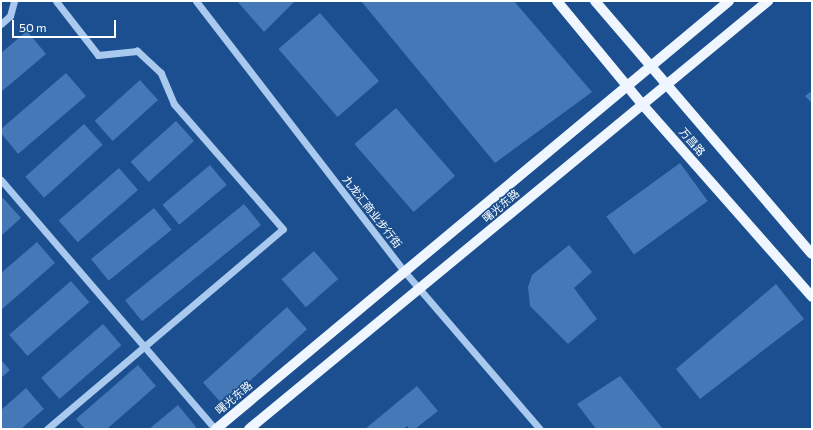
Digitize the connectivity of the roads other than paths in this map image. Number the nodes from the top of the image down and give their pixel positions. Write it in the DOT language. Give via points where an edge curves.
graph roads {
  1 [pos="14,1"];
  2 [pos="56,1"];
  3 [pos="196,1"];
  4 [pos="557,1"];
  5 [pos="595,1"];
  6 [pos="729,1"];
  7 [pos="768,1"];
  8 [pos="1,24"];
  9 [pos="650,65"];
  10 [pos="666,83"];
  11 [pos="627,85"];
  12 [pos="642,104"];
  13 [pos="1,180"];
  14 [pos="812,254"];
  15 [pos="404,272"];
  16 [pos="420,288"];
  17 [pos="812,296"];
  18 [pos="144,347"];
  19 [pos="47,429"];
  20 [pos="215,429"];
  21 [pos="249,429"];
  22 [pos="540,429"];
  1 -- 8 [label="street" via="10,16"];
  2 -- 18 [label="street" via="98,55 137,51 161,73 174,104 283,230"];
  3 -- 15 [label="street, 九龙汇商业步行街"];
  4 -- 11 [label="main road, 万昌路"];
  5 -- 9 [label="main road, 万昌路"];
  6 -- 9 [label="main road, 曙光东路"];
  7 -- 10 [label="main road, 曙光东路"];
  9 -- 10 [label="main road, 万昌路"];
  9 -- 11 [label="main road, 曙光东路"];
  10 -- 12 [label="main road, 曙光东路"];
  10 -- 14 [label="main road, 万昌路"];
  11 -- 12 [label="main road, 万昌路"];
  11 -- 15 [label="main road, 曙光东路"];
  12 -- 16 [label="main road, 曙光东路"];
  12 -- 17 [label="main road, 万昌路"];
  13 -- 18 [label="street"];
  15 -- 16 [label="street, 九龙汇商业步行街"];
  15 -- 20 [label="main road, 曙光东路"];
  16 -- 21 [label="main road, 曙光东路"];
  16 -- 22 [label="street, 九龙汇商业步行街"];
  18 -- 19 [label="street"];
  18 -- 20 [label="street"];
}
